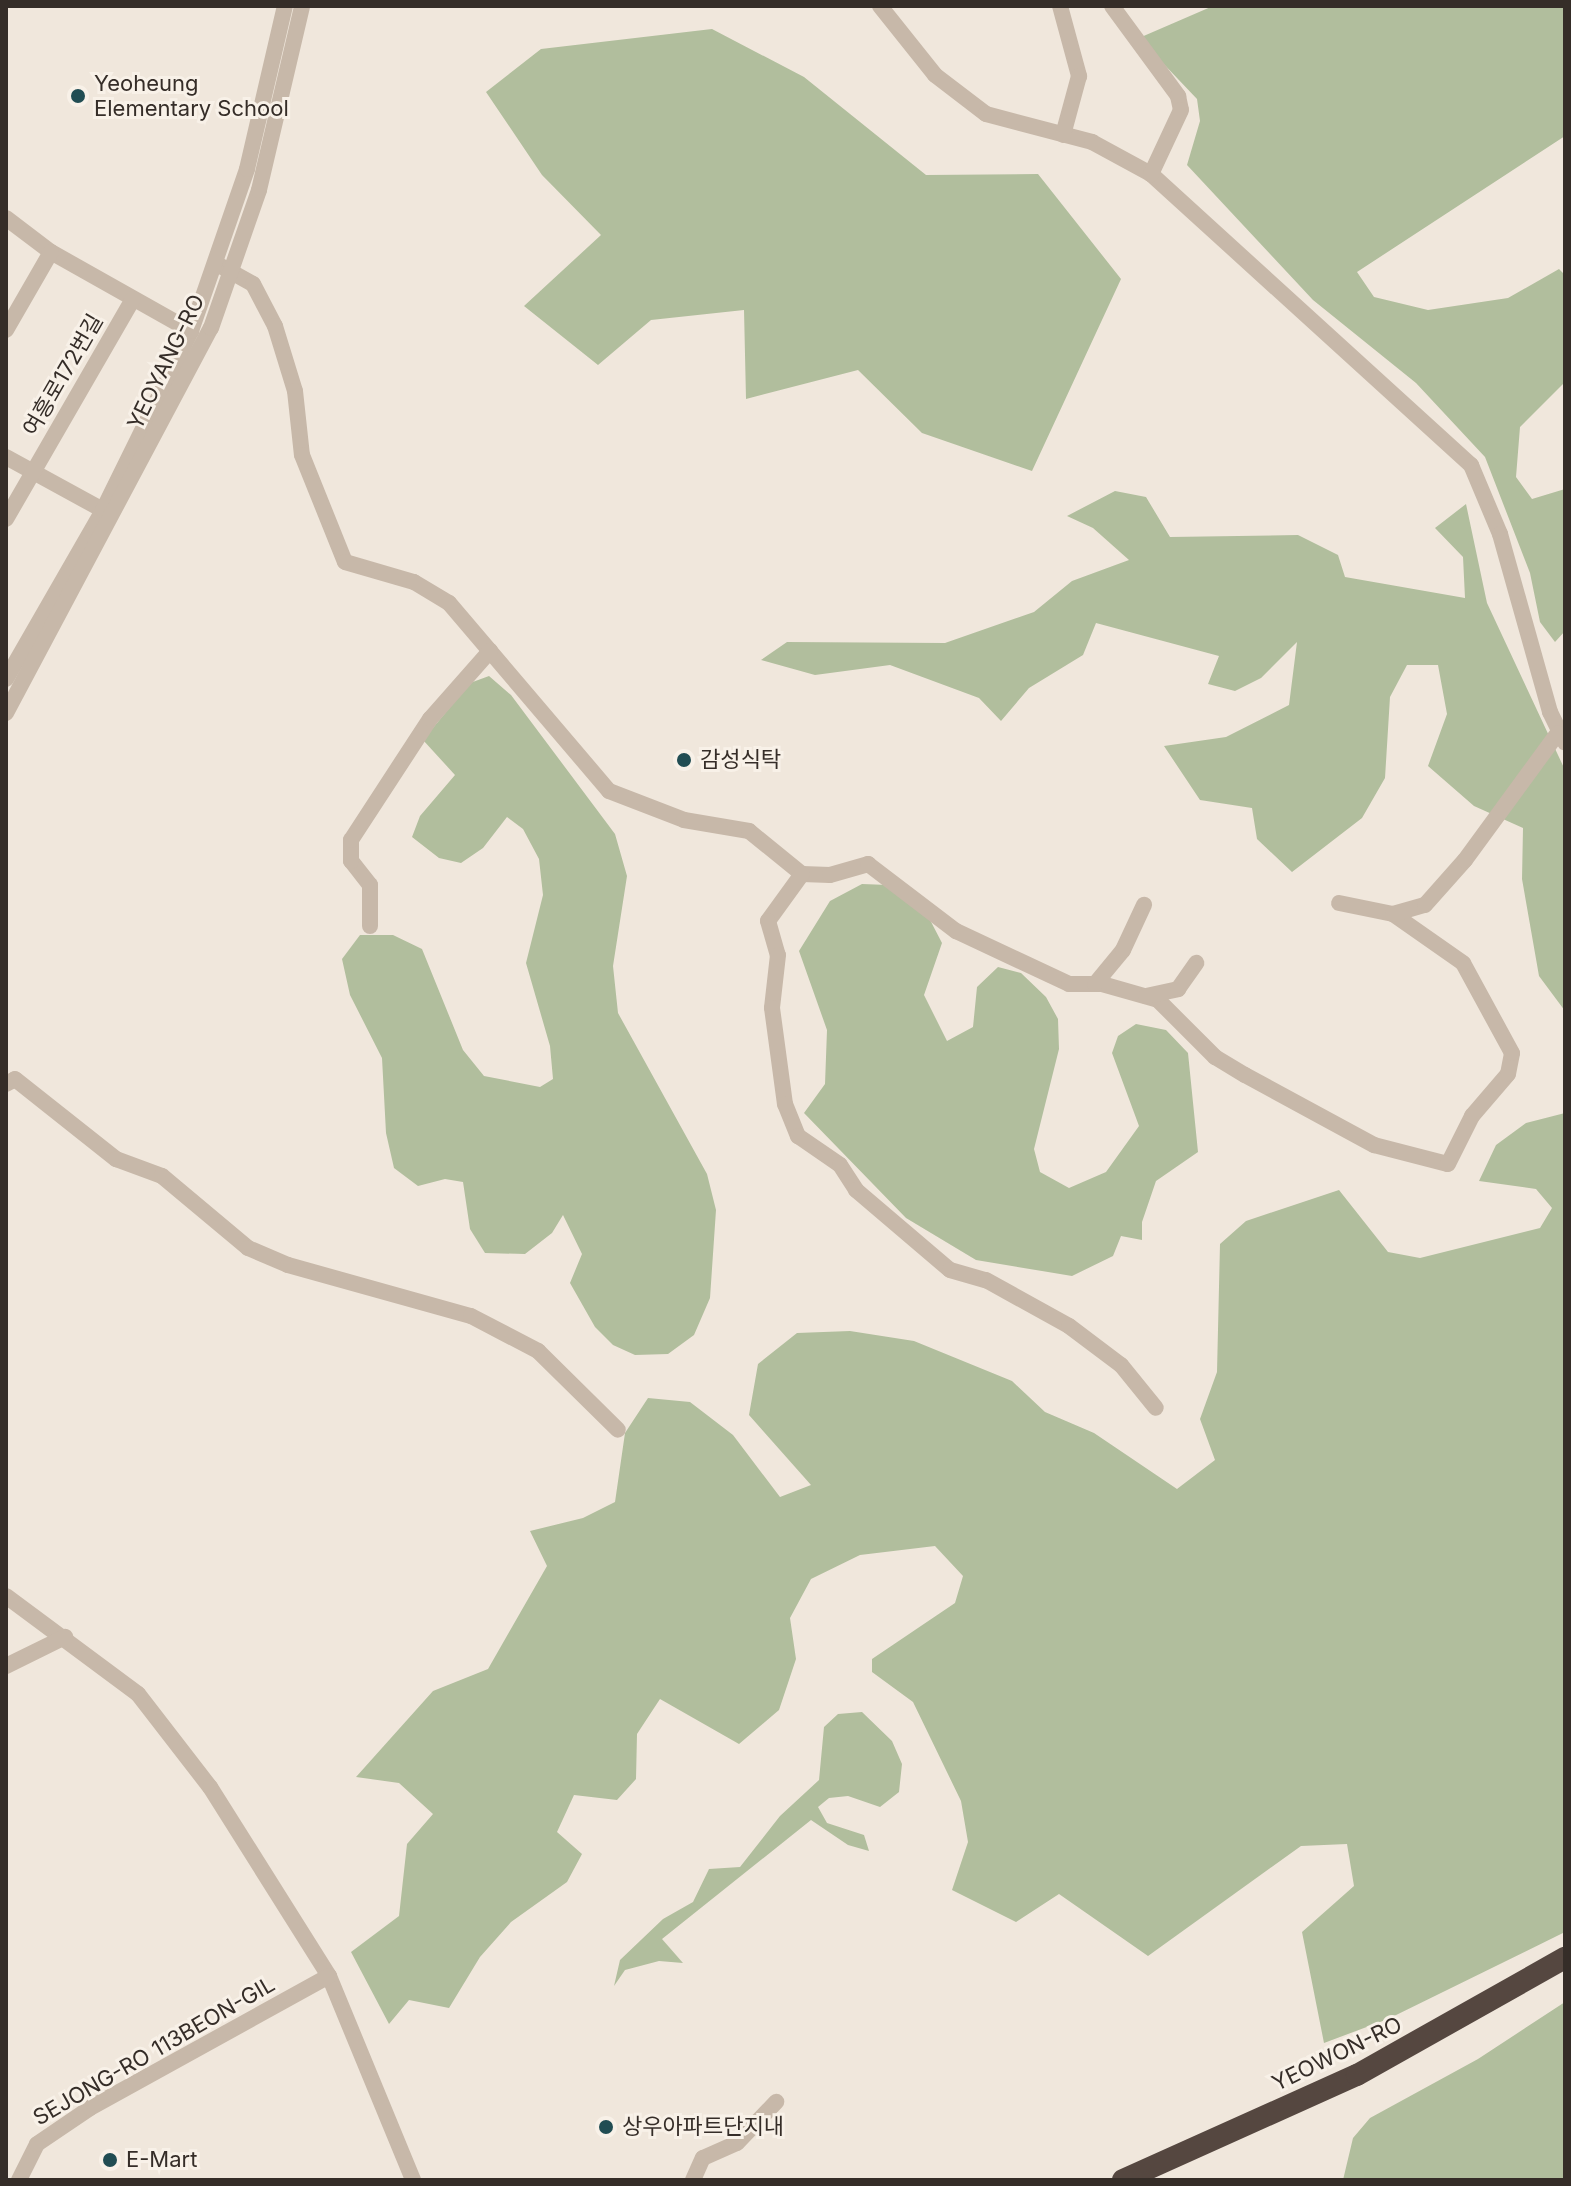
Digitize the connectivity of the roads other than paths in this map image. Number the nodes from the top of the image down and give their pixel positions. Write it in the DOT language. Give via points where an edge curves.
graph roads {
  1 [pos="285,6"];
  2 [pos="302,6"];
  3 [pos="880,6"];
  4 [pos="1060,6"];
  5 [pos="1112,6"];
  6 [pos="1063,135"];
  7 [pos="1151,174"];
  8 [pos="6,218"];
  9 [pos="51,252"];
  10 [pos="225,266"];
  11 [pos="133,299"];
  12 [pos="6,330"];
  13 [pos="191,331"];
  14 [pos="6,457"];
  15 [pos="32,473"];
  16 [pos="103,510"];
  17 [pos="6,519"];
  18 [pos="490,651"];
  19 [pos="6,679"];
  20 [pos="6,713"];
  21 [pos="1562,738"];
  22 [pos="802,874"];
  23 [pos="1339,903"];
  24 [pos="1144,905"];
  25 [pos="1393,914"];
  26 [pos="370,926"];
  27 [pos="1196,963"];
  28 [pos="1095,984"];
  29 [pos="1144,997"];
  30 [pos="6,1084"];
  31 [pos="1156,1408"];
  32 [pos="618,1430"];
  33 [pos="6,1596"];
  34 [pos="65,1637"];
  35 [pos="6,1666"];
  36 [pos="1565,1958"];
  37 [pos="1565,1975"];
  38 [pos="329,1976"];
  39 [pos="776,2102"];
  40 [pos="19,2180"];
  41 [pos="413,2180"];
  42 [pos="693,2180"];
  43 [pos="1123,2180"];
  44 [pos="1161,2180"];
  1 -- 10 [label="street, YEOYANG-RO"];
  2 -- 10 [label="street, YEOYANG-RO" via="259,190"];
  3 -- 6 [label="street" via="935,75 972,105 1011,124"];
  4 -- 6 [label="street" via="1079,76"];
  5 -- 7 [label="street" via="1178,96 1181,110"];
  6 -- 7 [label="street" via="1092,142"];
  7 -- 21 [label="street" via="1471,465 1500,534"];
  8 -- 9 [label="street, 여흥로172번길"];
  9 -- 11 [label="street, 여흥로172번길"];
  9 -- 12 [label="street"];
  10 -- 13 [label="street, YEOYANG-RO"];
  10 -- 18 [label="street" via="253,284 275,326 295,391 302,455 345,562 414,582 449,603"];
  10 -- 20 [label="street, YEOYANG-RO" via="184,387"];
  11 -- 13 [label="street, 여흥로172번길"];
  11 -- 15 [label="street, 여흥로172번길"];
  13 -- 16 [label="street, YEOYANG-RO"];
  14 -- 15 [label="street"];
  15 -- 16 [label="street"];
  15 -- 17 [label="street, 여흥로172번길"];
  16 -- 19 [label="street, YEOYANG-RO"];
  18 -- 22 [label="street" via="609,791 684,820 749,831"];
  18 -- 26 [label="street" via="430,719 351,840 351,861 370,885"];
  21 -- 25 [label="street" via="1425,905"];
  22 -- 28 [label="street" via="830,875 868,864 956,931 1069,984"];
  22 -- 31 [label="street" via="768,921 778,955 772,1008 785,1104 798,1136 840,1165 856,1190 950,1270 986,1280 1069,1326 1121,1365"];
  23 -- 25 [label="street"];
  24 -- 28 [label="street" via="1123,950"];
  25 -- 29 [label="street" via="1463,963 1512,1053 1508,1074 1472,1116 1448,1164 1374,1145 1245,1075 1215,1057 1158,1000"];
  27 -- 29 [label="street" via="1178,989"];
  28 -- 29 [label="street"];
  30 -- 32 [label="street" via="15,1079 116,1159 162,1176 248,1248 288,1265 471,1316 538,1351"];
  33 -- 34 [label="street"];
  34 -- 35 [label="street"];
  34 -- 38 [label="street" via="138,1694 210,1787"];
  36 -- 43 [label="highway, YEOWON-RO" via="1357,2075"];
  37 -- 44 [label="highway, YEOWON-RO" via="1354,2092"];
  38 -- 40 [label="street, SEJONG-RO 113BEON-GIL" via="90,2108 37,2144"];
  38 -- 41 [label="street"];
  39 -- 42 [label="street" via="737,2143 703,2158"];
}
